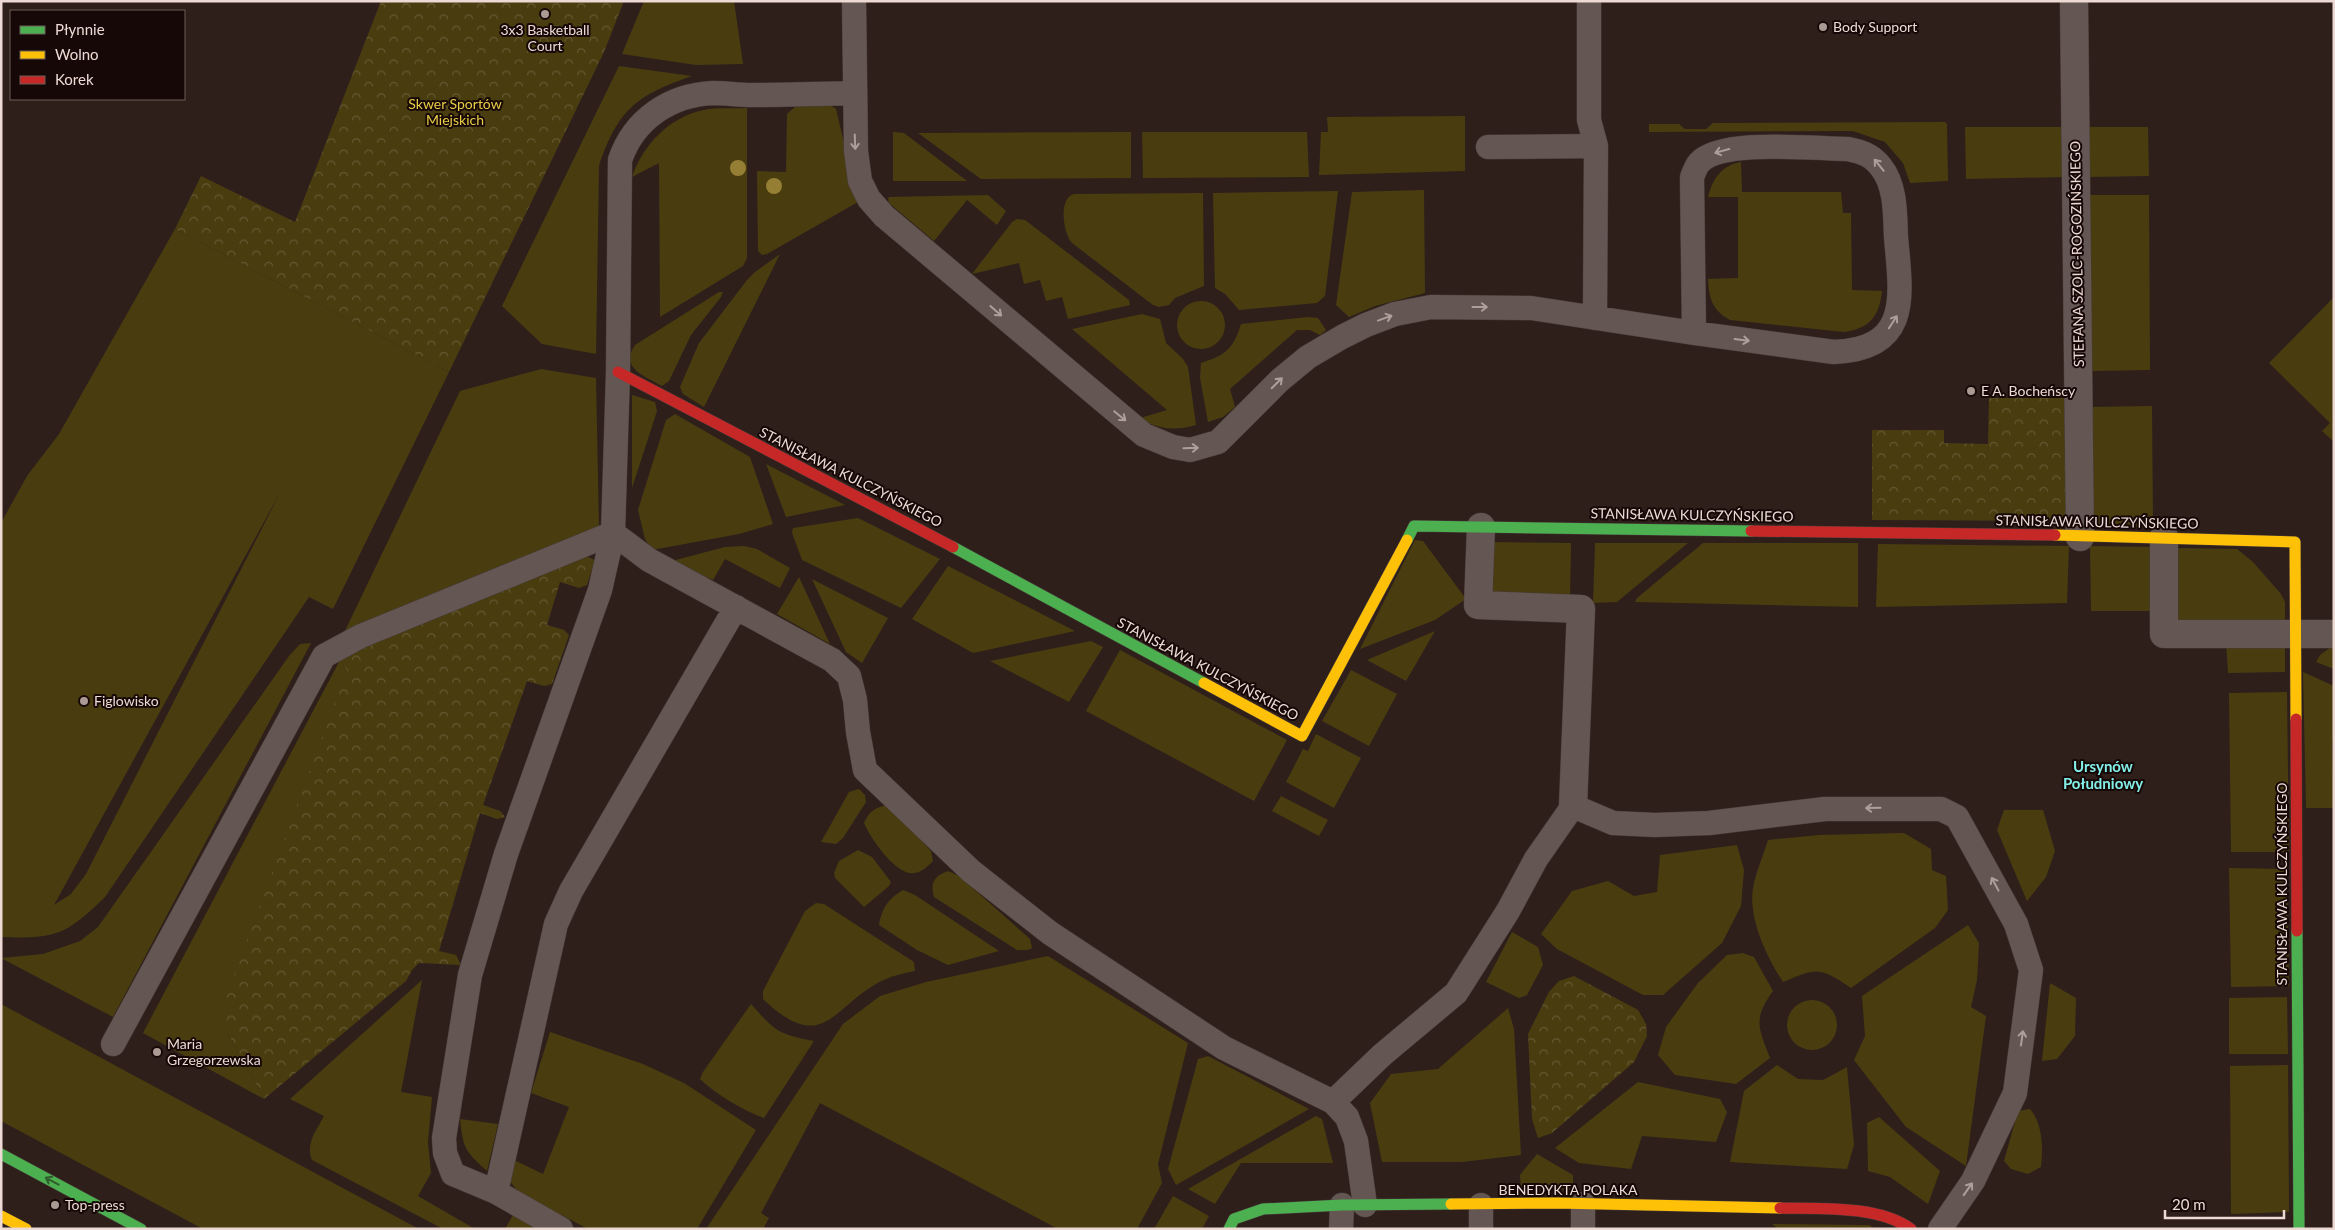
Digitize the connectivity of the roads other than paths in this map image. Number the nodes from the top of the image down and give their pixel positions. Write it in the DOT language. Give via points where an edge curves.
graph roads {
  1 [pos="854,1"];
  2 [pos="1589,1"];
  3 [pos="2074,1"];
  4 [pos="855,93"];
  5 [pos="1596,146"];
  6 [pos="1488,147"];
  7 [pos="1595,318"];
  8 [pos="1694,333"];
  9 [pos="618,372"];
  10 [pos="1481,527"];
  11 [pos="613,533"];
  12 [pos="2080,537"];
  13 [pos="2164,537"];
  14 [pos="736,607"];
  15 [pos="2296,634"];
  16 [pos="2334,634"];
  17 [pos="1573,806"];
  18 [pos="113,1044"];
  19 [pos="1333,1102"];
  20 [pos="1,1154"];
  21 [pos="496,1192"];
  22 [pos="1583,1204"];
  23 [pos="1342,1205"];
  24 [pos="1365,1205"];
  25 [pos="1481,1205"];
  26 [pos="1,1216"];
  27 [pos="26,1229"];
  28 [pos="141,1229"];
  29 [pos="561,1229"];
  30 [pos="1229,1229"];
  31 [pos="1341,1229"];
  32 [pos="1481,1229"];
  33 [pos="1583,1229"];
  34 [pos="1911,1229"];
  35 [pos="1940,1229"];
  36 [pos="2298,1229"];
  1 -- 4 [label="lane"];
  2 -- 5 [label="lane" via="1589,120"];
  3 -- 12 [label="street, STEFANA SZOLC-ROGOZIŃSKIEGO"];
  4 -- 7 [label="lane, one-way" via="860,181 869,199 884,216 1144,435 1173,447 1190,450 1218,442 1280,380 1308,357 1366,325 1395,314 1431,307 1512,306"];
  4 -- 9 [label="lane" via="712,93 678,100 652,113 637,126 625,144 620,160"];
  5 -- 6 [label="lane"];
  5 -- 7 [label="lane"];
  7 -- 8 [label="lane"];
  8 -- 8 [label="lane, one-way" via="1834,352 1856,351 1881,337 1898,313 1901,294 1891,188 1875,160 1865,153 1848,149 1738,147 1714,153 1699,163 1692,177"];
  9 -- 10 [label="street, STANISŁAWA KULCZYŃSKIEGO" via="959,550 1302,736 1414,526"];
  9 -- 11 [label="lane"];
  10 -- 12 [label="street, STANISŁAWA KULCZYŃSKIEGO"];
  10 -- 17 [label="street" via="1478,605 1581,609"];
  11 -- 14 [label="lane" via="649,560"];
  11 -- 18 [label="lane" via="361,636 324,656"];
  11 -- 21 [label="lane" via="600,590 506,854 470,975 444,1138 445,1153 453,1174"];
  12 -- 13 [label="street, STANISŁAWA KULCZYŃSKIEGO"];
  13 -- 15 [label="street, STANISŁAWA KULCZYŃSKIEGO" via="2295,542"];
  13 -- 15 [label="street" via="2164,634"];
  14 -- 19 [label="lane" via="832,660 849,676 865,770 971,871 1050,933 1224,1048"];
  14 -- 21 [label="lane" via="571,891 556,924"];
  15 -- 16 [label="street"];
  15 -- 36 [label="street, STANISŁAWA KULCZYŃSKIEGO"];
  17 -- 19 [label="lane" via="1536,859 1508,911 1456,993 1382,1055"];
  35 -- 17 [label="lane, one-way" via="1974,1181 2015,1093 2031,970 2016,924 1957,817 1940,809 1834,809 1709,823 1655,825 1612,823"];
  19 -- 24 [label="lane" via="1347,1117 1356,1141"];
  28 -- 20 [label="street, one-way"];
  21 -- 29 [label="lane"];
  22 -- 25 [label="street, BENEDYKTA POLAKA"];
  22 -- 33 [label="lane"];
  22 -- 34 [label="street, BENEDYKTA POLAKA" via="1851,1210 1900,1221"];
  23 -- 24 [label="street, BENEDYKTA POLAKA"];
  23 -- 30 [label="street, BENEDYKTA POLAKA" via="1262,1209 1234,1220"];
  23 -- 31 [label="lane"];
  24 -- 25 [label="street, BENEDYKTA POLAKA"];
  25 -- 32 [label="lane"];
  26 -- 27 [label="street"];
}
